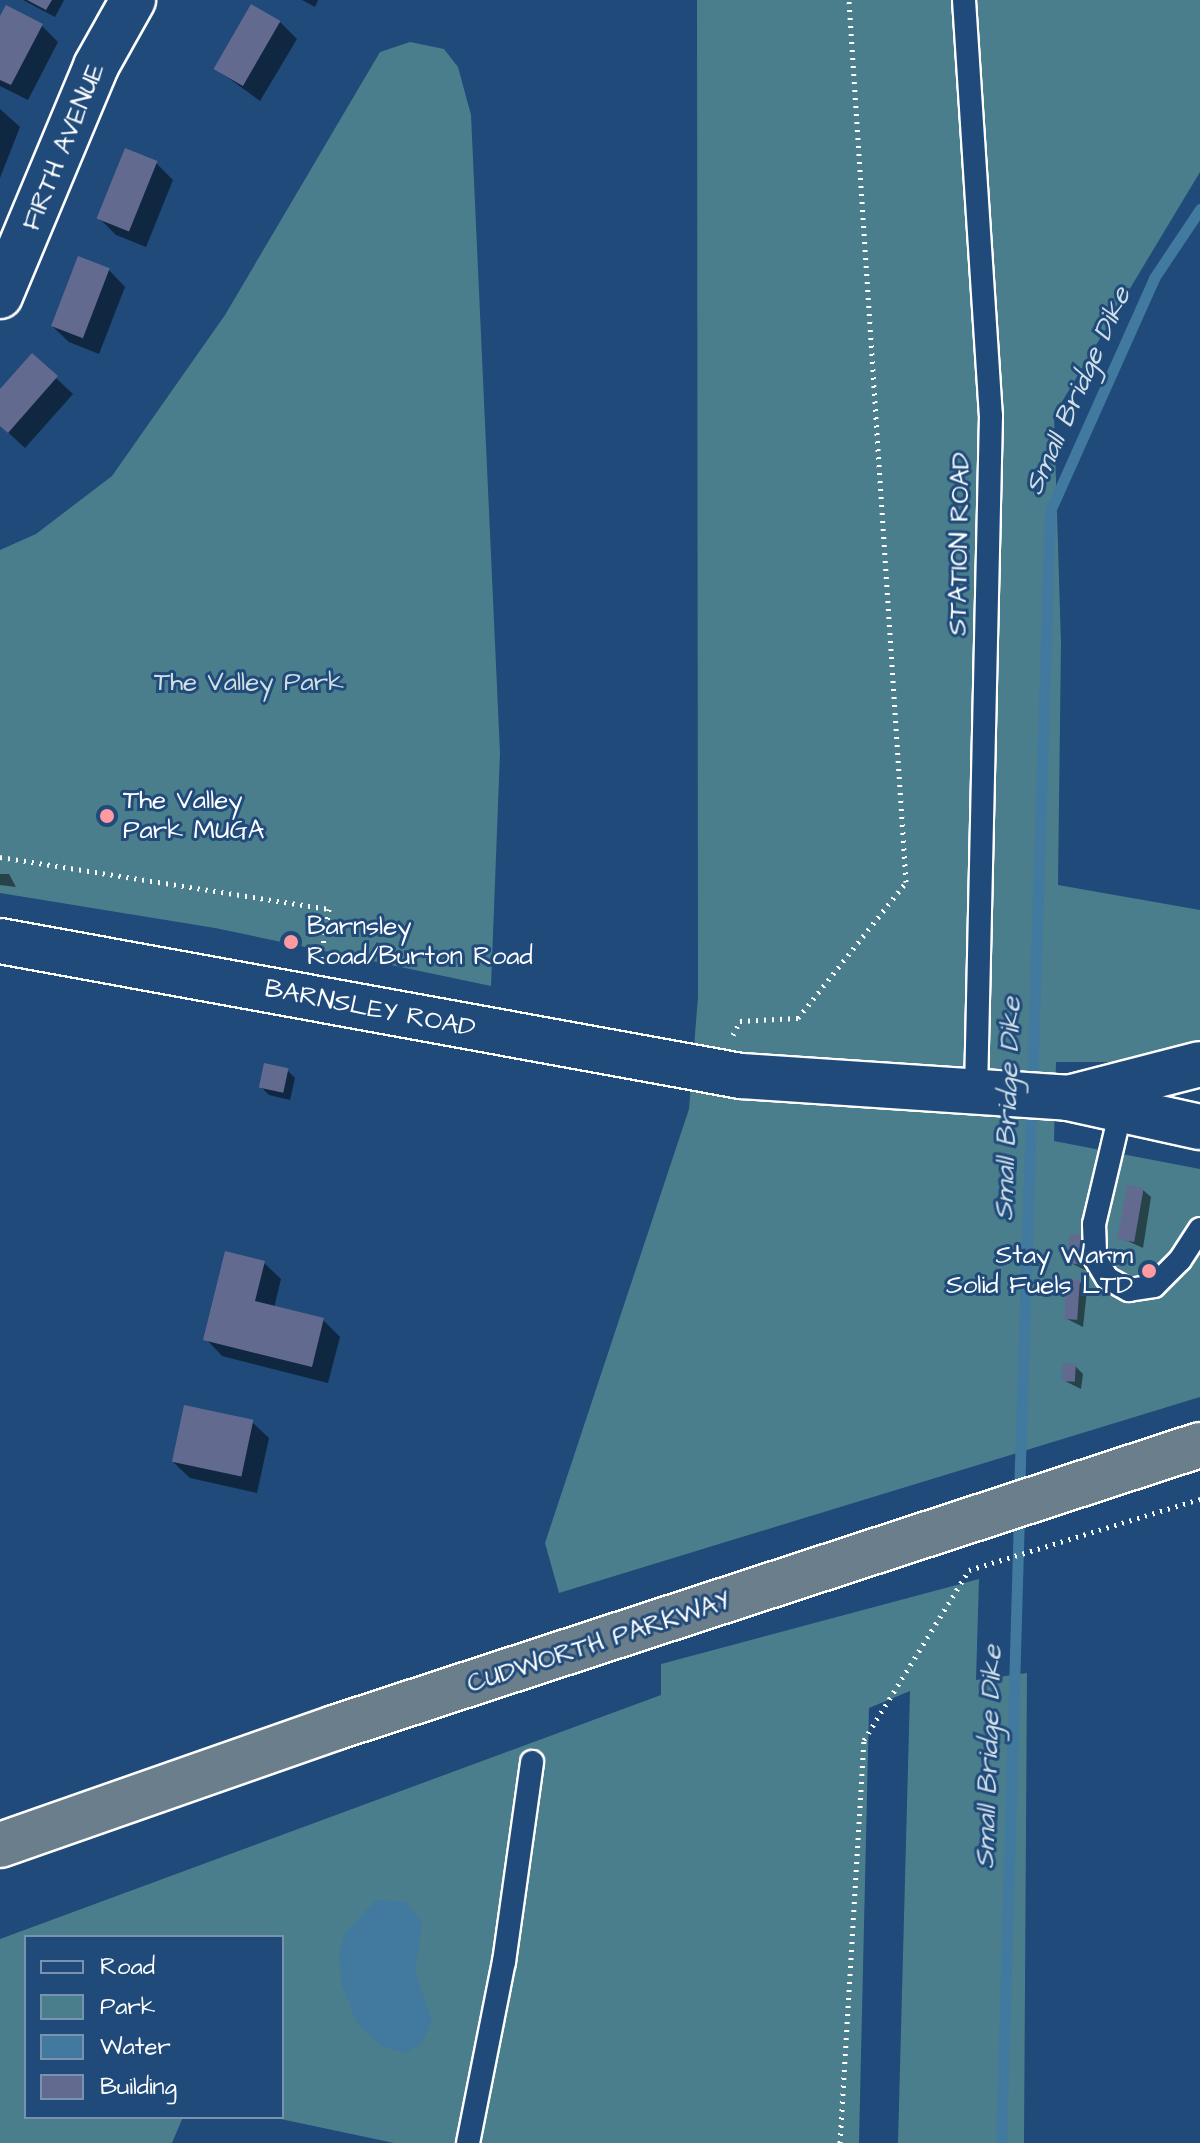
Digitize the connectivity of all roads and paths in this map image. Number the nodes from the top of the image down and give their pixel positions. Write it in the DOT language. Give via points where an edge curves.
graph roads {
  1 [pos="133,0"];
  2 [pos="849,0"];
  3 [pos="964,0"];
  4 [pos="0,296"];
  5 [pos="0,857"];
  6 [pos="0,941"];
  7 [pos="315,999"];
  8 [pos="1200,1064"];
  9 [pos="729,1074"];
  10 [pos="990,1092"];
  11 [pos="1068,1098"];
  12 [pos="1121,1110"];
  13 [pos="1200,1127"];
  14 [pos="1200,1229"];
  15 [pos="1200,1445"];
  16 [pos="1200,1499"];
  17 [pos="532,1762"];
  18 [pos="0,1845"];
  19 [pos="468,2143"];
  20 [pos="840,2143"];
  1 -- 4 [label="street, FIRTH AVENUE" via="96,66"];
  2 -- 9 [label="path" via="906,882 798,1018 740,1021"];
  3 -- 10 [label="lane, STATION ROAD" via="991,415"];
  5 -- 7 [label="path" via="329,909"];
  6 -- 7 [label="street, BARNSLEY ROAD"];
  7 -- 9 [label="street, BARNSLEY ROAD"];
  8 -- 11 [label="street"];
  9 -- 10 [label="street, BARNSLEY ROAD"];
  10 -- 11 [label="street, BARNSLEY ROAD"];
  11 -- 12 [label="street"];
  12 -- 13 [label="street"];
  12 -- 14 [label="lane" via="1094,1224 1095,1258 1107,1278 1129,1290 1154,1286"];
  15 -- 18 [label="highway, CUDWORTH PARKWAY" via="304,1738"];
  16 -- 20 [label="path" via="969,1570 864,1740"];
  17 -- 19 [label="lane" via="504,1962"];
}
